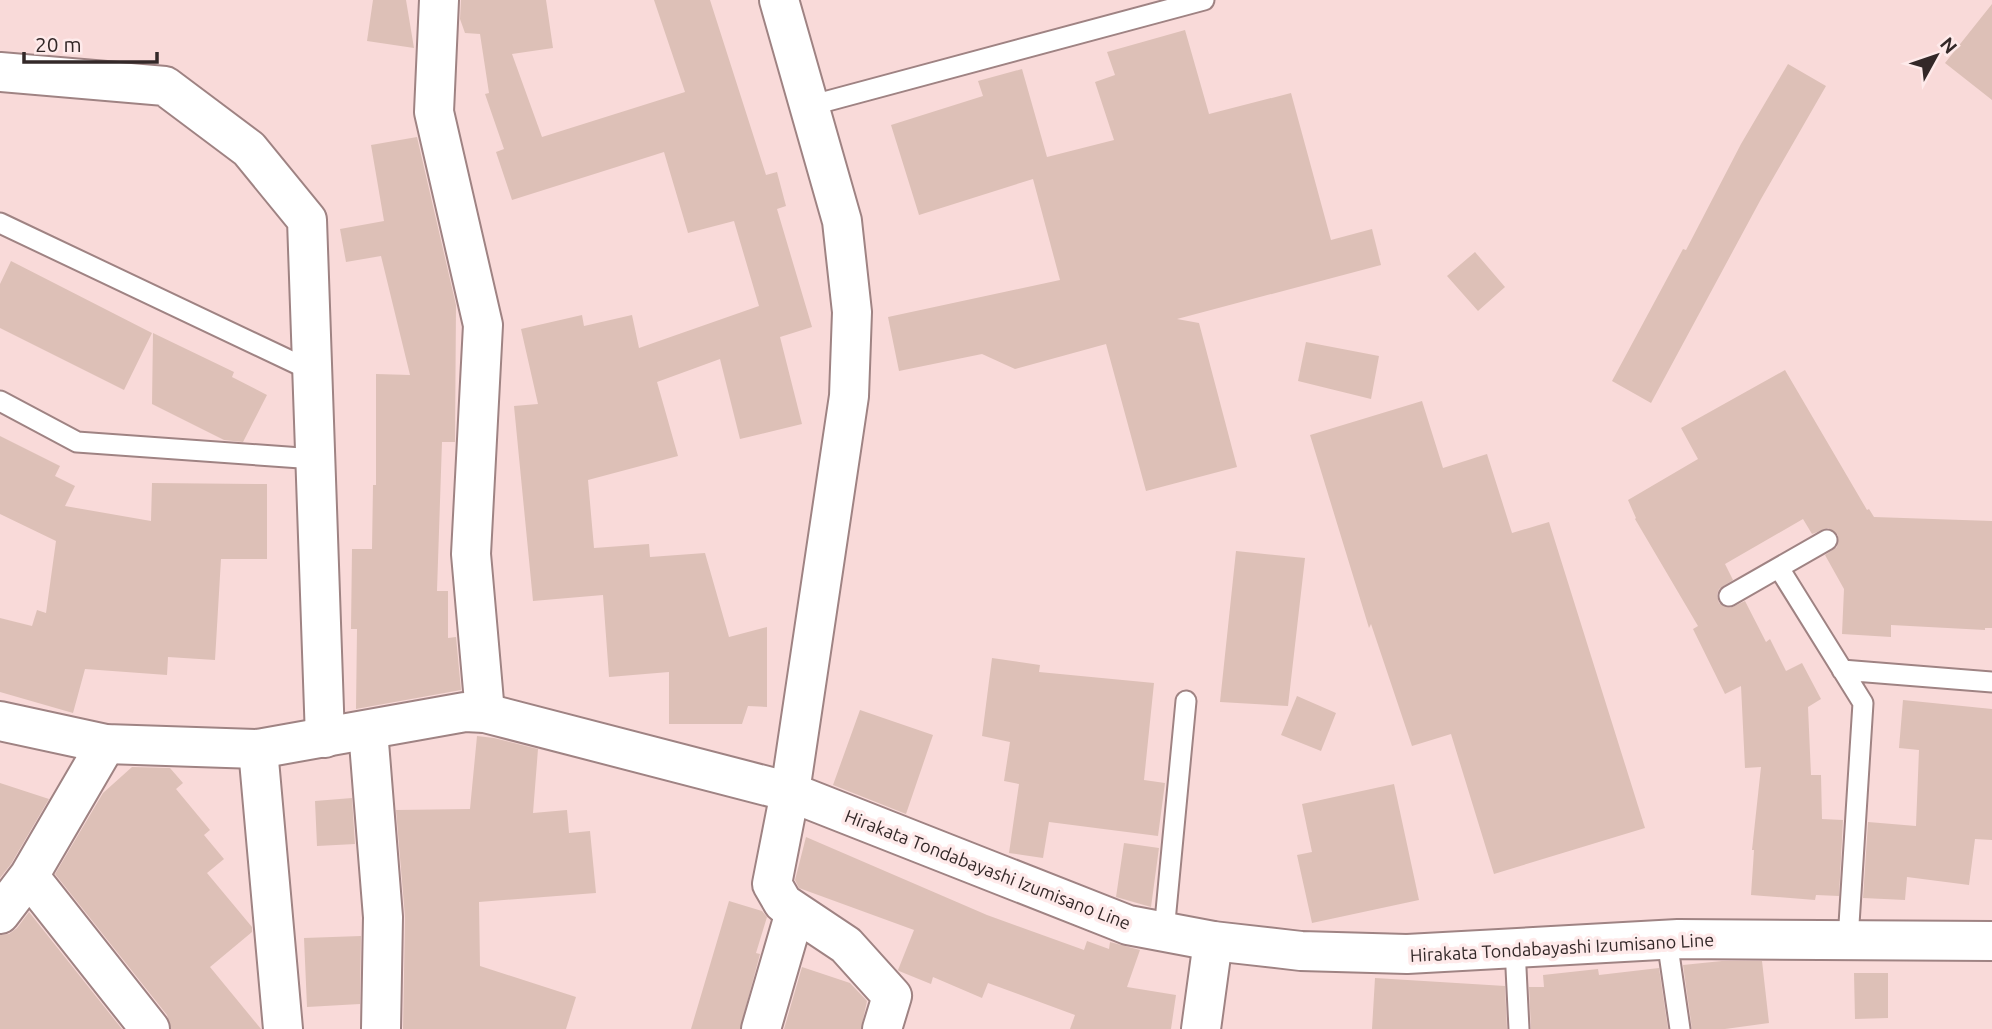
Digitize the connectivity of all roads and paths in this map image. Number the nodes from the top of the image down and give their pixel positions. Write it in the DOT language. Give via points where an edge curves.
graph roads {
  1 [pos="439,0"];
  2 [pos="779,0"];
  3 [pos="1204,0"];
  4 [pos="0,72"];
  5 [pos="809,106"];
  6 [pos="0,223"];
  7 [pos="312,371"];
  8 [pos="0,401"];
  9 [pos="315,459"];
  10 [pos="1828,540"];
  11 [pos="1779,568"];
  12 [pos="1728,596"];
  13 [pos="1842,670"];
  14 [pos="1992,682"];
  15 [pos="1186,701"];
  16 [pos="485,713"];
  17 [pos="0,721"];
  18 [pos="368,730"];
  19 [pos="325,738"];
  20 [pos="106,744"];
  21 [pos="258,749"];
  22 [pos="790,792"];
  23 [pos="29,876"];
  24 [pos="795,912"];
  25 [pos="0,914"];
  26 [pos="1164,932"];
  27 [pos="1667,940"];
  28 [pos="1848,940"];
  29 [pos="1213,941"];
  30 [pos="1992,942"];
  31 [pos="1515,948"];
  32 [pos="150,1029"];
  33 [pos="283,1029"];
  34 [pos="381,1029"];
  35 [pos="761,1029"];
  36 [pos="882,1029"];
  37 [pos="1201,1029"];
  38 [pos="1519,1029"];
  39 [pos="1680,1029"];
  1 -- 16 [label="street" via="434,112 483,325 471,554"];
  2 -- 5 [label="street"];
  3 -- 5 [label="lane"];
  4 -- 7 [label="street" via="165,86 249,149 307,220"];
  5 -- 22 [label="street" via="842,221 851,326 849,396"];
  6 -- 7 [label="lane"];
  7 -- 9 [label="street"];
  8 -- 9 [label="lane" via="77,442"];
  9 -- 19 [label="street"];
  10 -- 11 [label="lane"];
  11 -- 12 [label="lane"];
  11 -- 13 [label="lane"];
  13 -- 14 [label="lane"];
  13 -- 28 [label="lane" via="1863,703"];
  15 -- 26 [label="lane"];
  16 -- 18 [label="street, Hirakata Tondabayashi Izumisano Line" via="464,712"];
  16 -- 22 [label="street, Hirakata Tondabayashi Izumisano Line"];
  17 -- 20 [label="street, Hirakata Tondabayashi Izumisano Line"];
  18 -- 19 [label="street, Hirakata Tondabayashi Izumisano Line"];
  18 -- 34 [label="street" via="383,917"];
  19 -- 21 [label="street, Hirakata Tondabayashi Izumisano Line"];
  20 -- 21 [label="street, Hirakata Tondabayashi Izumisano Line"];
  20 -- 23 [label="street"];
  21 -- 33 [label="street"];
  22 -- 24 [label="street" via="772,884 783,903"];
  22 -- 26 [label="street, Hirakata Tondabayashi Izumisano Line" via="1128,925"];
  23 -- 25 [label="street"];
  23 -- 32 [label="street"];
  24 -- 35 [label="street"];
  24 -- 36 [label="street" via="846,945 892,996"];
  26 -- 29 [label="street, Hirakata Tondabayashi Izumisano Line"];
  27 -- 28 [label="street, Hirakata Tondabayashi Izumisano Line"];
  27 -- 31 [label="street, Hirakata Tondabayashi Izumisano Line"];
  27 -- 39 [label="lane"];
  28 -- 30 [label="street, Hirakata Tondabayashi Izumisano Line"];
  29 -- 31 [label="street, Hirakata Tondabayashi Izumisano Line" via="1301,951 1407,954"];
  29 -- 37 [label="street"];
  31 -- 38 [label="lane"];
}
